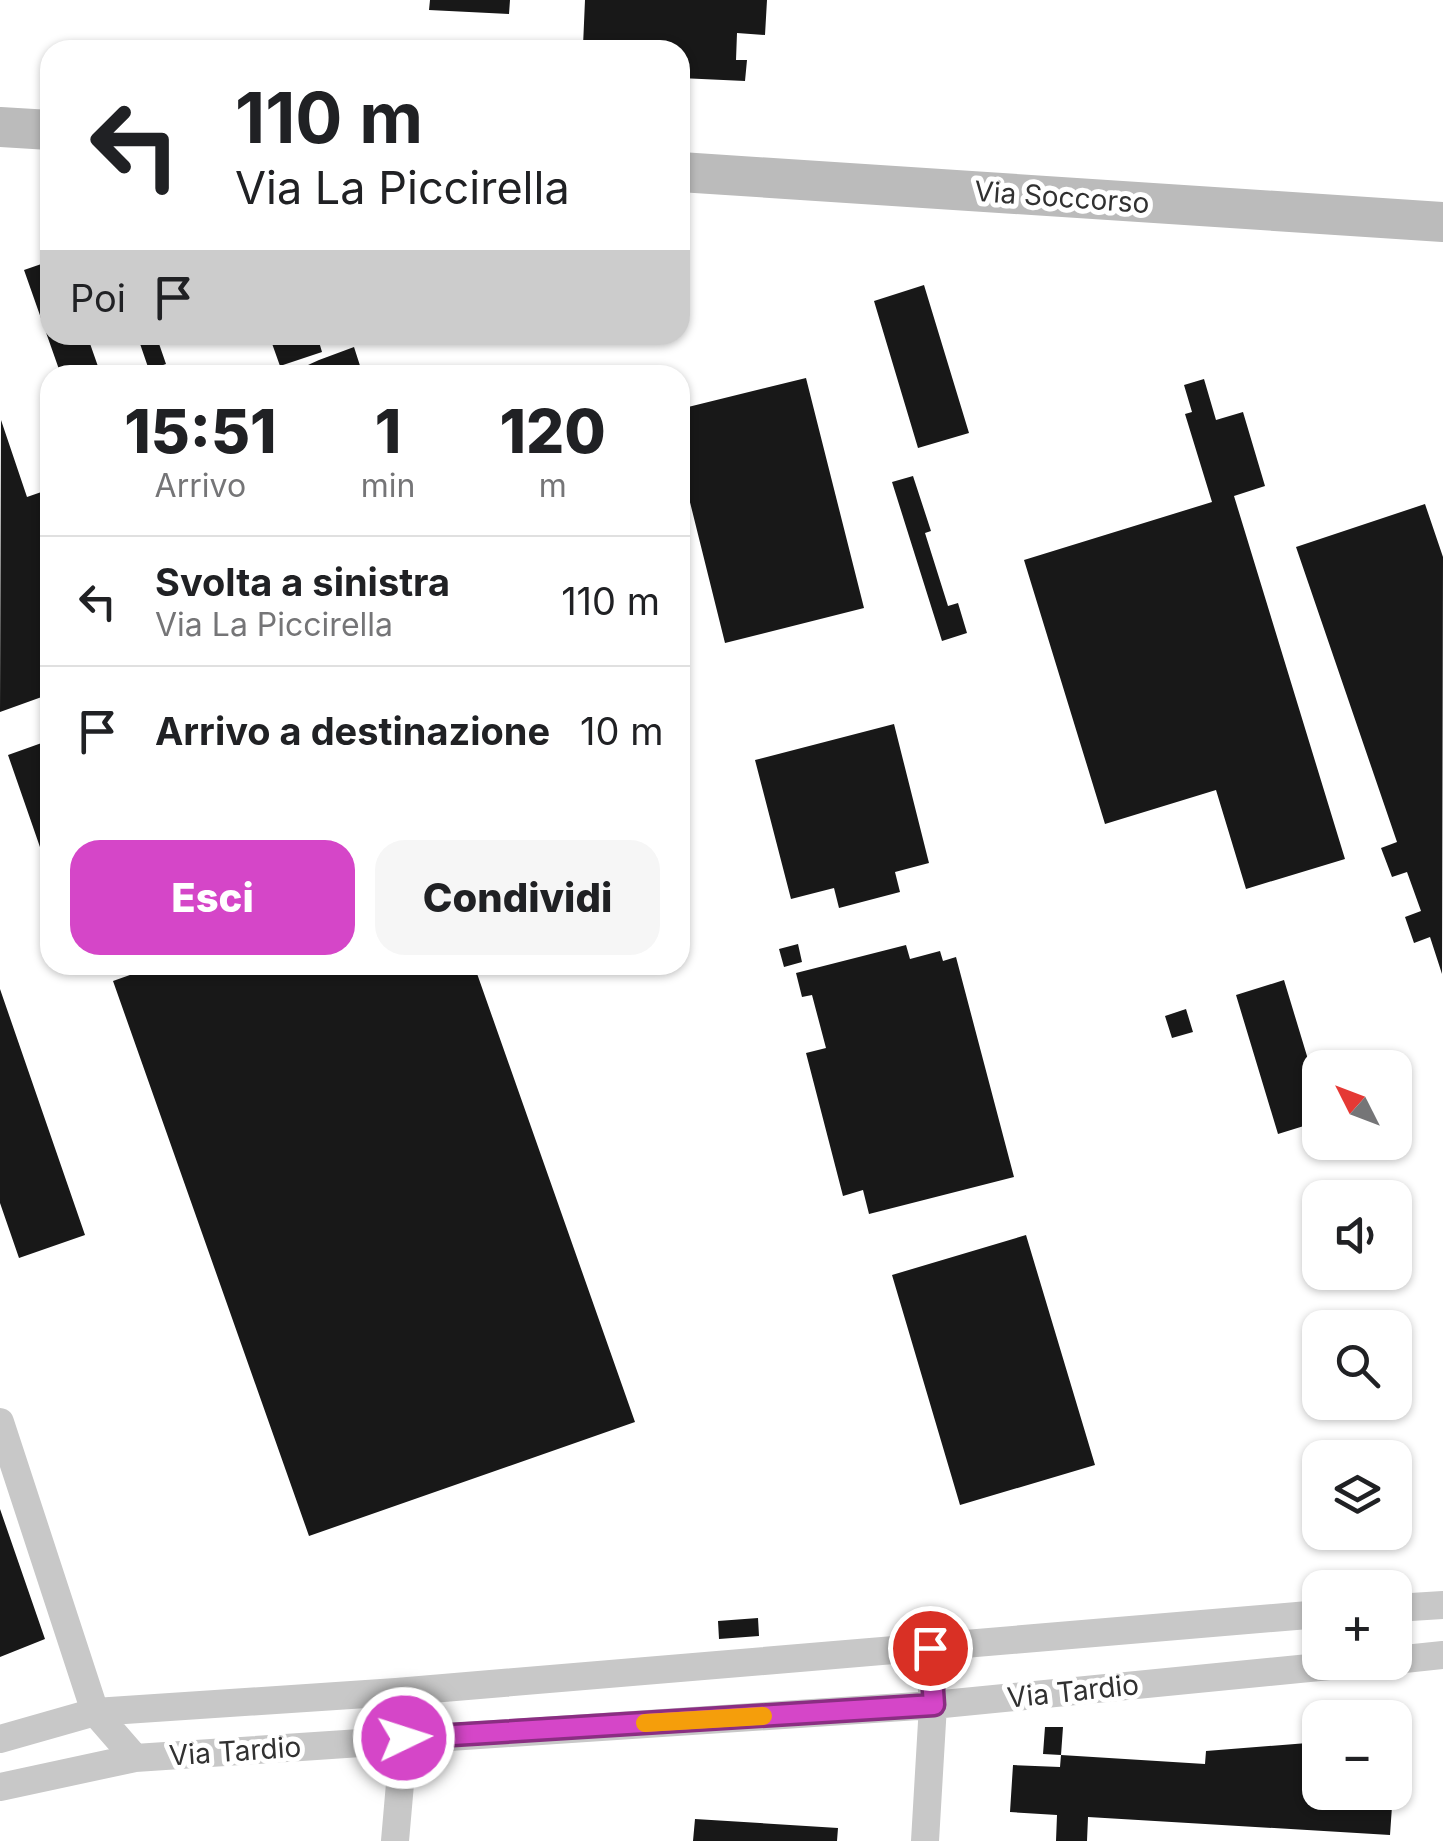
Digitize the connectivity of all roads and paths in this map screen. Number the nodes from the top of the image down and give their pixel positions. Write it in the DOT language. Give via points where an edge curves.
graph roads {
  1 [pos="0,127"];
  2 [pos="40,129"];
  3 [pos="690,173"];
  4 [pos="1443,222"];
  5 [pos="0,1422"];
  6 [pos="1443,1605"];
  7 [pos="1412,1607"];
  8 [pos="1302,1616"];
  9 [pos="930,1648"];
  10 [pos="1443,1656"];
  11 [pos="1412,1659"];
  12 [pos="1302,1669"];
  13 [pos="396,1692"];
  14 [pos="934,1705"];
  15 [pos="94,1712"];
  16 [pos="404,1738"];
  17 [pos="0,1739"];
  18 [pos="135,1758"];
  19 [pos="0,1788"];
  20 [pos="395,1841"];
  21 [pos="925,1841"];
  1 -- 2 [label="main road"];
  3 -- 4 [label="main road, Via Soccorso"];
  5 -- 15 [label="street"];
  6 -- 7 [label="street"];
  8 -- 9 [label="street, Via Tardio"];
  9 -- 13 [label="street, Via Tardio"];
  9 -- 14 [label="street"];
  10 -- 11 [label="street"];
  12 -- 14 [label="street, Via Tardio"];
  13 -- 15 [label="street, Via Tardio"];
  13 -- 16 [label="street"];
  14 -- 16 [label="street, Via Tardio"];
  14 -- 21 [label="street"];
  15 -- 17 [label="street, Via Tardio"];
  15 -- 18 [label="street"];
  16 -- 18 [label="street, Via Tardio"];
  16 -- 20 [label="street"];
  18 -- 19 [label="street, Via Tardio"];
}
